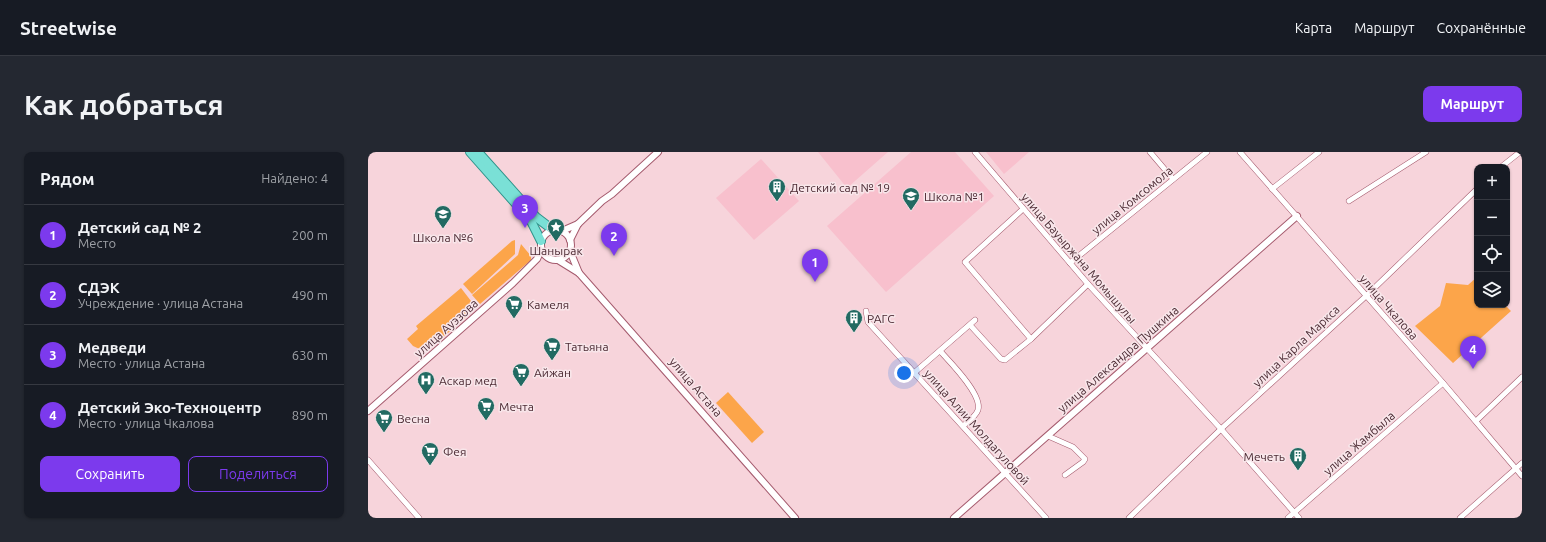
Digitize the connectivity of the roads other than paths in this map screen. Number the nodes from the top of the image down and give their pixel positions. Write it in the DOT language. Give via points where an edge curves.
graph roads {
  1 [pos="470,152"];
  2 [pos="478,152"];
  3 [pos="658,152"];
  4 [pos="975,152"];
  5 [pos="1150,152"];
  6 [pos="1207,152"];
  7 [pos="1240,152"];
  8 [pos="1319,152"];
  9 [pos="1426,152"];
  10 [pos="1520,152"];
  11 [pos="1505,164"];
  12 [pos="1173,179"];
  13 [pos="1272,189"];
  14 [pos="1474,192"];
  15 [pos="1349,201"];
  16 [pos="1023,209"];
  17 [pos="1297,216"];
  18 [pos="578,224"];
  19 [pos="553,230"];
  20 [pos="562,231"];
  21 [pos="570,240"];
  22 [pos="541,241"];
  23 [pos="541,250"];
  24 [pos="570,251"];
  25 [pos="537,259"];
  26 [pos="549,259"];
  27 [pos="558,260"];
  28 [pos="1070,263"];
  29 [pos="579,273"];
  30 [pos="1088,284"];
  31 [pos="1366,296"];
  32 [pos="866,311"];
  33 [pos="975,320"];
  34 [pos="970,325"];
  35 [pos="1031,339"];
  36 [pos="1147,349"];
  37 [pos="940,351"];
  38 [pos="914,372"];
  39 [pos="1522,377"];
  40 [pos="1443,383"];
  41 [pos="368,411"];
  42 [pos="1476,421"];
  43 [pos="963,426"];
  44 [pos="1221,429"];
  45 [pos="1048,436"];
  46 [pos="368,460"];
  47 [pos="1522,463"];
  48 [pos="1516,468"];
  49 [pos="1004,472"];
  50 [pos="1065,475"];
  51 [pos="1522,476"];
  52 [pos="1294,512"];
  53 [pos="419,518"];
  54 [pos="795,518"];
  55 [pos="954,518"];
  56 [pos="1046,518"];
  57 [pos="1128,518"];
  58 [pos="1288,518"];
  59 [pos="1300,518"];
  60 [pos="1460,518"];
  1 -- 22 [label="main road" via="531,221"];
  2 -- 19 [label="main road" via="536,218"];
  3 -- 18 [label="street"];
  4 -- 16 [label="street, улица Бауыржана Момышулы"];
  5 -- 12 [label="street"];
  6 -- 12 [label="street, улица Комсомола"];
  7 -- 13 [label="street, улица Чкалова"];
  8 -- 13 [label="street"];
  9 -- 15 [label="street"];
  10 -- 11 [label="street"];
  12 -- 28 [label="street, улица Комсомола"];
  13 -- 17 [label="street, улица Чкалова"];
  14 -- 31 [label="street, улица Карла Маркса"];
  16 -- 28 [label="street, улица Бауыржана Момышулы"];
  16 -- 35 [label="street" via="965,262"];
  17 -- 31 [label="street, улица Чкалова"];
  17 -- 36 [label="street, улица Александра Пушкина"];
  18 -- 20 [label="street"];
  18 -- 21 [label="street"];
  19 -- 20 [label="street"];
  19 -- 22 [label="street" via="545,233"];
  20 -- 21 [label="street"];
  21 -- 24 [label="street"];
  22 -- 23 [label="street"];
  23 -- 25 [label="street"];
  23 -- 26 [label="street"];
  24 -- 27 [label="street"];
  24 -- 29 [label="street"];
  25 -- 26 [label="street"];
  25 -- 41 [label="street, улица Ауэзова"];
  26 -- 27 [label="street"];
  27 -- 29 [label="street"];
  28 -- 30 [label="street, улица Бауыржана Момышулы"];
  29 -- 54 [label="street, улица Астана"];
  30 -- 35 [label="street"];
  30 -- 36 [label="street, улица Бауыржана Момышулы"];
  31 -- 40 [label="street, улица Чкалова"];
  31 -- 44 [label="street, улица Карла Маркса"];
  32 -- 38 [label="street, улица Алии Молдагуловой" via="868,322"];
  33 -- 34 [label="street"];
  34 -- 35 [label="street" via="1001,359 1005,360"];
  34 -- 37 [label="street"];
  36 -- 44 [label="street, улица Бауыржана Момышулы"];
  36 -- 45 [label="street, улица Александра Пушкина"];
  37 -- 38 [label="street"];
  37 -- 43 [label="street" via="976,396 978,412"];
  38 -- 43 [label="street, улица Алии Молдагуловой"];
  39 -- 42 [label="street"];
  40 -- 42 [label="street, улица Чкалова"];
  40 -- 52 [label="street, улица Жамбыла"];
  42 -- 48 [label="street, улица Чкалова"];
  43 -- 49 [label="street, улица Алии Молдагуловой"];
  44 -- 52 [label="street, улица Бауыржана Момышулы"];
  44 -- 57 [label="street, улица Карла Маркса"];
  45 -- 49 [label="street, улица Александра Пушкина"];
  45 -- 50 [label="street" via="1073,447 1085,459"];
  46 -- 53 [label="street"];
  47 -- 48 [label="street"];
  48 -- 51 [label="street, улица Чкалова"];
  48 -- 60 [label="street"];
  49 -- 55 [label="street, улица Александра Пушкина"];
  49 -- 56 [label="street, улица Алии Молдагуловой"];
  52 -- 58 [label="street, улица Жамбыла"];
  52 -- 59 [label="street, улица Бауыржана Момышулы"];
}
